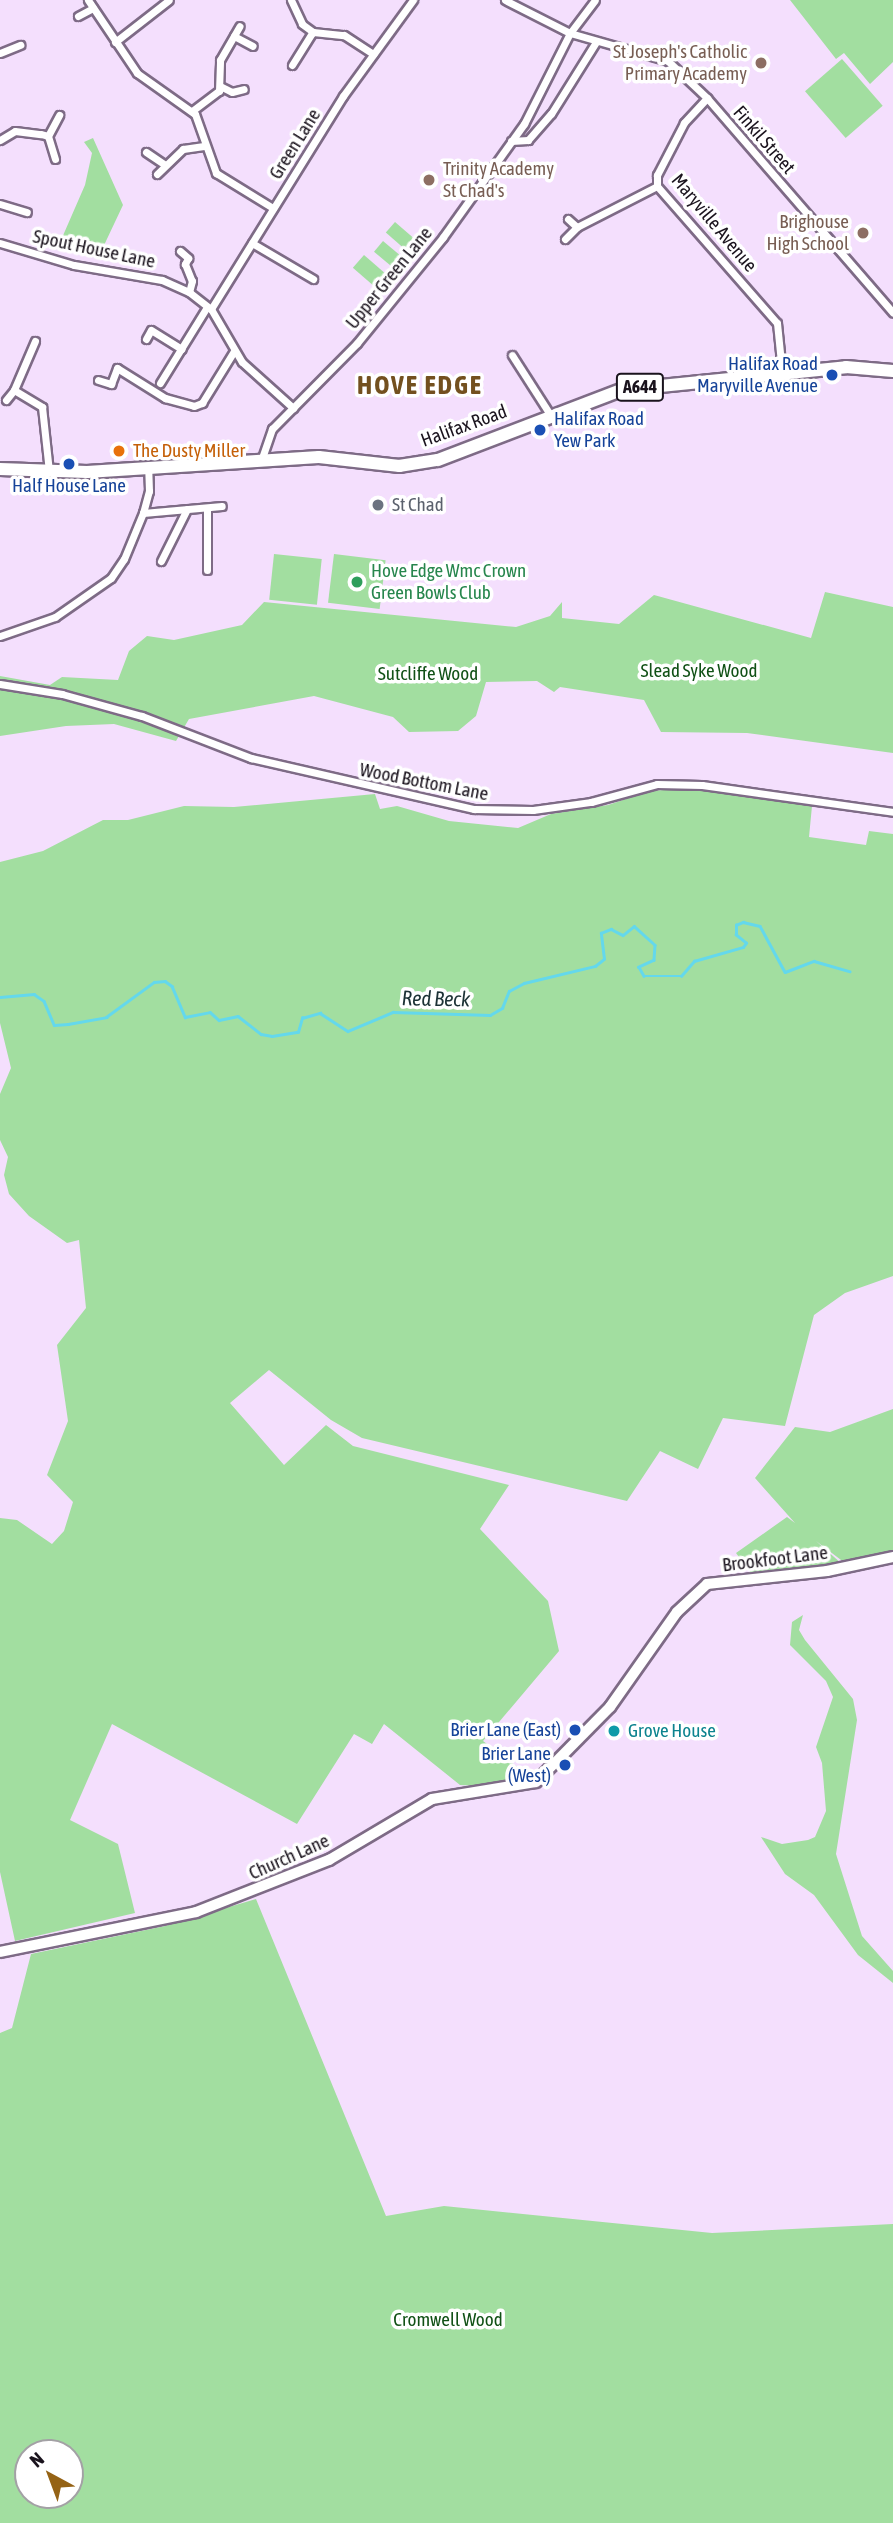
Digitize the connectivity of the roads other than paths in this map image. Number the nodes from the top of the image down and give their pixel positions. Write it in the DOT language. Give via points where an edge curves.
graph roads {
  1 [pos="88,0"];
  2 [pos="169,0"];
  3 [pos="291,0"];
  4 [pos="413,0"];
  5 [pos="505,0"];
  6 [pos="595,0"];
  7 [pos="93,8"];
  8 [pos="78,16"];
  9 [pos="240,26"];
  10 [pos="313,32"];
  11 [pos="570,33"];
  12 [pos="234,36"];
  13 [pos="115,42"];
  14 [pos="596,42"];
  15 [pos="20,45"];
  16 [pos="253,46"];
  17 [pos="0,53"];
  18 [pos="373,54"];
  19 [pos="292,65"];
  20 [pos="220,86"];
  21 [pos="244,89"];
  22 [pos="232,92"];
  23 [pos="707,98"];
  24 [pos="230,102"];
  25 [pos="192,111"];
  26 [pos="59,115"];
  27 [pos="48,136"];
  28 [pos="0,140"];
  29 [pos="511,141"];
  30 [pos="204,146"];
  31 [pos="146,152"];
  32 [pos="55,159"];
  33 [pos="165,165"];
  34 [pos="157,174"];
  35 [pos="657,186"];
  36 [pos="0,204"];
  37 [pos="273,208"];
  38 [pos="27,212"];
  39 [pos="568,219"];
  40 [pos="577,227"];
  41 [pos="565,239"];
  42 [pos="0,243"];
  43 [pos="252,243"];
  44 [pos="180,251"];
  45 [pos="313,279"];
  46 [pos="189,292"];
  47 [pos="209,308"];
  48 [pos="893,313"];
  49 [pos="146,339"];
  50 [pos="35,341"];
  51 [pos="181,349"];
  52 [pos="234,351"];
  53 [pos="512,355"];
  54 [pos="893,371"];
  55 [pos="782,372"];
  56 [pos="98,380"];
  57 [pos="160,383"];
  58 [pos="14,390"];
  59 [pos="6,400"];
  60 [pos="293,408"];
  61 [pos="551,416"];
  62 [pos="262,458"];
  63 [pos="148,468"];
  64 [pos="0,469"];
  65 [pos="48,472"];
  66 [pos="222,506"];
  67 [pos="207,508"];
  68 [pos="187,509"];
  69 [pos="143,513"];
  70 [pos="161,561"];
  71 [pos="208,570"];
  72 [pos="0,636"];
  73 [pos="0,684"];
  74 [pos="893,812"];
  75 [pos="893,1557"];
  76 [pos="570,1751"];
  77 [pos="0,1952"];
  1 -- 7 [label="street"];
  2 -- 13 [label="street"];
  3 -- 10 [label="street" via="302,24"];
  4 -- 18 [label="street, Green Lane"];
  5 -- 11 [label="street, Finkil Street"];
  6 -- 11 [label="street, Upper Green Lane"];
  7 -- 8 [label="street"];
  7 -- 13 [label="street"];
  9 -- 12 [label="street"];
  10 -- 18 [label="street" via="344,35"];
  10 -- 19 [label="street"];
  11 -- 14 [label="street, Finkil Street"];
  11 -- 29 [label="street, Upper Green Lane"];
  12 -- 16 [label="street"];
  12 -- 20 [label="street" via="220,60"];
  13 -- 25 [label="street" via="137,73"];
  14 -- 23 [label="street, Finkil Street" via="657,54"];
  14 -- 29 [label="street" via="551,114 528,140"];
  15 -- 17 [label="street"];
  18 -- 37 [label="street, Green Lane"];
  20 -- 22 [label="street"];
  20 -- 25 [label="street"];
  21 -- 22 [label="street"];
  22 -- 24 [label="street"];
  23 -- 35 [label="street, Maryville Avenue" via="684,123 657,175"];
  23 -- 48 [label="street, Finkil Street"];
  25 -- 30 [label="street"];
  26 -- 27 [label="street"];
  27 -- 28 [label="street" via="15,131"];
  27 -- 32 [label="street"];
  29 -- 60 [label="street, Upper Green Lane" via="443,237 357,343"];
  30 -- 33 [label="street" via="183,149"];
  30 -- 37 [label="street" via="216,173"];
  31 -- 33 [label="street"];
  33 -- 34 [label="street"];
  35 -- 40 [label="street"];
  35 -- 55 [label="street, Maryville Avenue" via="777,323"];
  36 -- 38 [label="street"];
  37 -- 43 [label="street, Green Lane"];
  39 -- 40 [label="street"];
  40 -- 41 [label="street"];
  42 -- 46 [label="street, Spout House Lane" via="74,265 162,280"];
  43 -- 45 [label="street"];
  43 -- 47 [label="street, Green Lane"];
  44 -- 46 [label="street" via="188,258"];
  46 -- 47 [label="street, Spout House Lane"];
  47 -- 51 [label="street, Green Lane"];
  47 -- 52 [label="street, Spout House Lane"];
  49 -- 51 [label="street" via="151,330"];
  50 -- 58 [label="street"];
  51 -- 57 [label="street, Green Lane"];
  52 -- 56 [label="street" via="202,403 194,406 165,398 117,368 111,384"];
  52 -- 60 [label="street, Spout House Lane"];
  53 -- 61 [label="street"];
  54 -- 55 [label="main road, Halifax Road / A644" via="846,367"];
  55 -- 61 [label="main road, Halifax Road / A644" via="621,390"];
  58 -- 59 [label="street"];
  58 -- 65 [label="street" via="43,407"];
  60 -- 62 [label="street, Upper Green Lane" via="272,429"];
  61 -- 62 [label="main road, Halifax Road / A644" via="438,460 399,466 319,457"];
  62 -- 63 [label="main road, Halifax Road / A644"];
  63 -- 65 [label="main road, Halifax Road / A644"];
  63 -- 69 [label="street" via="149,491"];
  64 -- 65 [label="main road, Halifax Road / A644"];
  66 -- 67 [label="street"];
  67 -- 68 [label="street"];
  67 -- 71 [label="street"];
  68 -- 69 [label="street"];
  68 -- 70 [label="street"];
  69 -- 72 [label="street" via="124,559 104,584 55,617"];
  73 -- 74 [label="street, Wood Bottom Lane" via="62,694 142,716 251,758 474,809 545,809 657,784 702,785"];
  75 -- 76 [label="street, Brookfoot Lane" via="827,1571 707,1584 677,1612 610,1707"];
  76 -- 77 [label="street, Church Lane" via="536,1782 432,1799 329,1860 253,1893 162,1920"];
}
